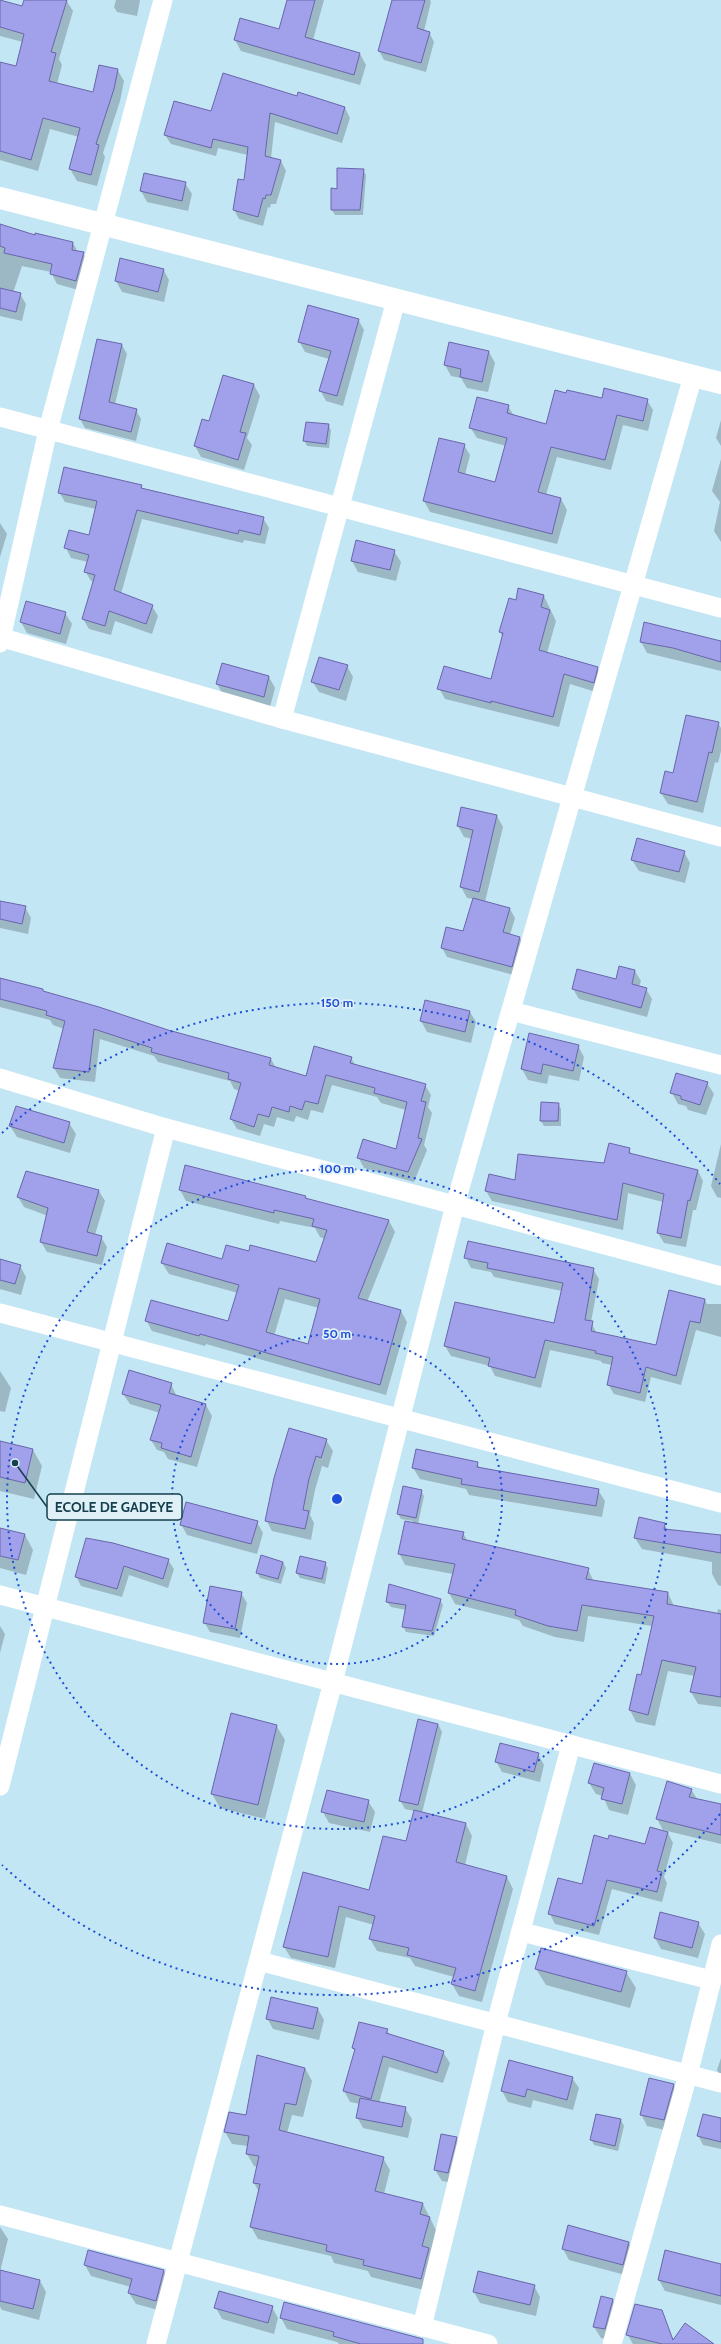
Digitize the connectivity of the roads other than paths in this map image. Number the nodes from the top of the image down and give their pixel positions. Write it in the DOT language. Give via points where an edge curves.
graph roads {
  1 [pos="163,0"];
  2 [pos="0,198"];
  3 [pos="102,224"];
  4 [pos="396,300"];
  5 [pos="693,376"];
  6 [pos="721,383"];
  7 [pos="0,417"];
  8 [pos="48,430"];
  9 [pos="340,507"];
  10 [pos="632,584"];
  11 [pos="721,608"];
  12 [pos="1,640"];
  13 [pos="282,719"];
  14 [pos="572,797"];
  15 [pos="721,837"];
  16 [pos="511,1011"];
  17 [pos="721,1065"];
  18 [pos="0,1078"];
  19 [pos="166,1128"];
  20 [pos="455,1205"];
  21 [pos="721,1276"];
  22 [pos="0,1313"];
  23 [pos="112,1343"];
  24 [pos="401,1419"];
  25 [pos="721,1503"];
  26 [pos="0,1595"];
  27 [pos="45,1606"];
  28 [pos="333,1682"];
  29 [pos="572,1745"];
  30 [pos="721,1784"];
  31 [pos="0,1786"];
  32 [pos="522,1932"];
  33 [pos="721,1944"];
  34 [pos="259,1962"];
  35 [pos="711,1980"];
  36 [pos="496,2022"];
  37 [pos="688,2075"];
  38 [pos="721,2083"];
  39 [pos="0,2215"];
  40 [pos="177,2262"];
  41 [pos="422,2327"];
  42 [pos="156,2344"];
  43 [pos="488,2344"];
  44 [pos="612,2344"];
  1 -- 3 [label="street"];
  2 -- 3 [label="street"];
  3 -- 4 [label="street"];
  3 -- 8 [label="street"];
  4 -- 5 [label="street"];
  4 -- 9 [label="street"];
  5 -- 6 [label="street"];
  5 -- 10 [label="street"];
  7 -- 8 [label="street"];
  8 -- 9 [label="street"];
  8 -- 12 [label="street"];
  9 -- 10 [label="street"];
  9 -- 13 [label="street"];
  10 -- 11 [label="street"];
  10 -- 14 [label="street"];
  12 -- 13 [label="street"];
  13 -- 14 [label="street"];
  14 -- 15 [label="street"];
  14 -- 16 [label="street"];
  16 -- 17 [label="street"];
  16 -- 20 [label="street"];
  18 -- 19 [label="street"];
  19 -- 20 [label="street"];
  19 -- 23 [label="street"];
  20 -- 21 [label="street"];
  20 -- 24 [label="street"];
  22 -- 23 [label="street"];
  23 -- 24 [label="street"];
  23 -- 27 [label="street"];
  24 -- 25 [label="street"];
  24 -- 28 [label="street"];
  26 -- 27 [label="street"];
  27 -- 28 [label="street"];
  27 -- 31 [label="street"];
  28 -- 29 [label="street"];
  28 -- 34 [label="street"];
  29 -- 30 [label="street"];
  29 -- 32 [label="street"];
  32 -- 35 [label="street"];
  32 -- 36 [label="street"];
  33 -- 35 [label="street"];
  34 -- 36 [label="street"];
  34 -- 40 [label="street"];
  35 -- 37 [label="street"];
  36 -- 37 [label="street"];
  36 -- 41 [label="street"];
  37 -- 38 [label="street"];
  37 -- 44 [label="street"];
  39 -- 40 [label="street"];
  40 -- 41 [label="street"];
  40 -- 42 [label="street"];
  41 -- 43 [label="street"];
}
